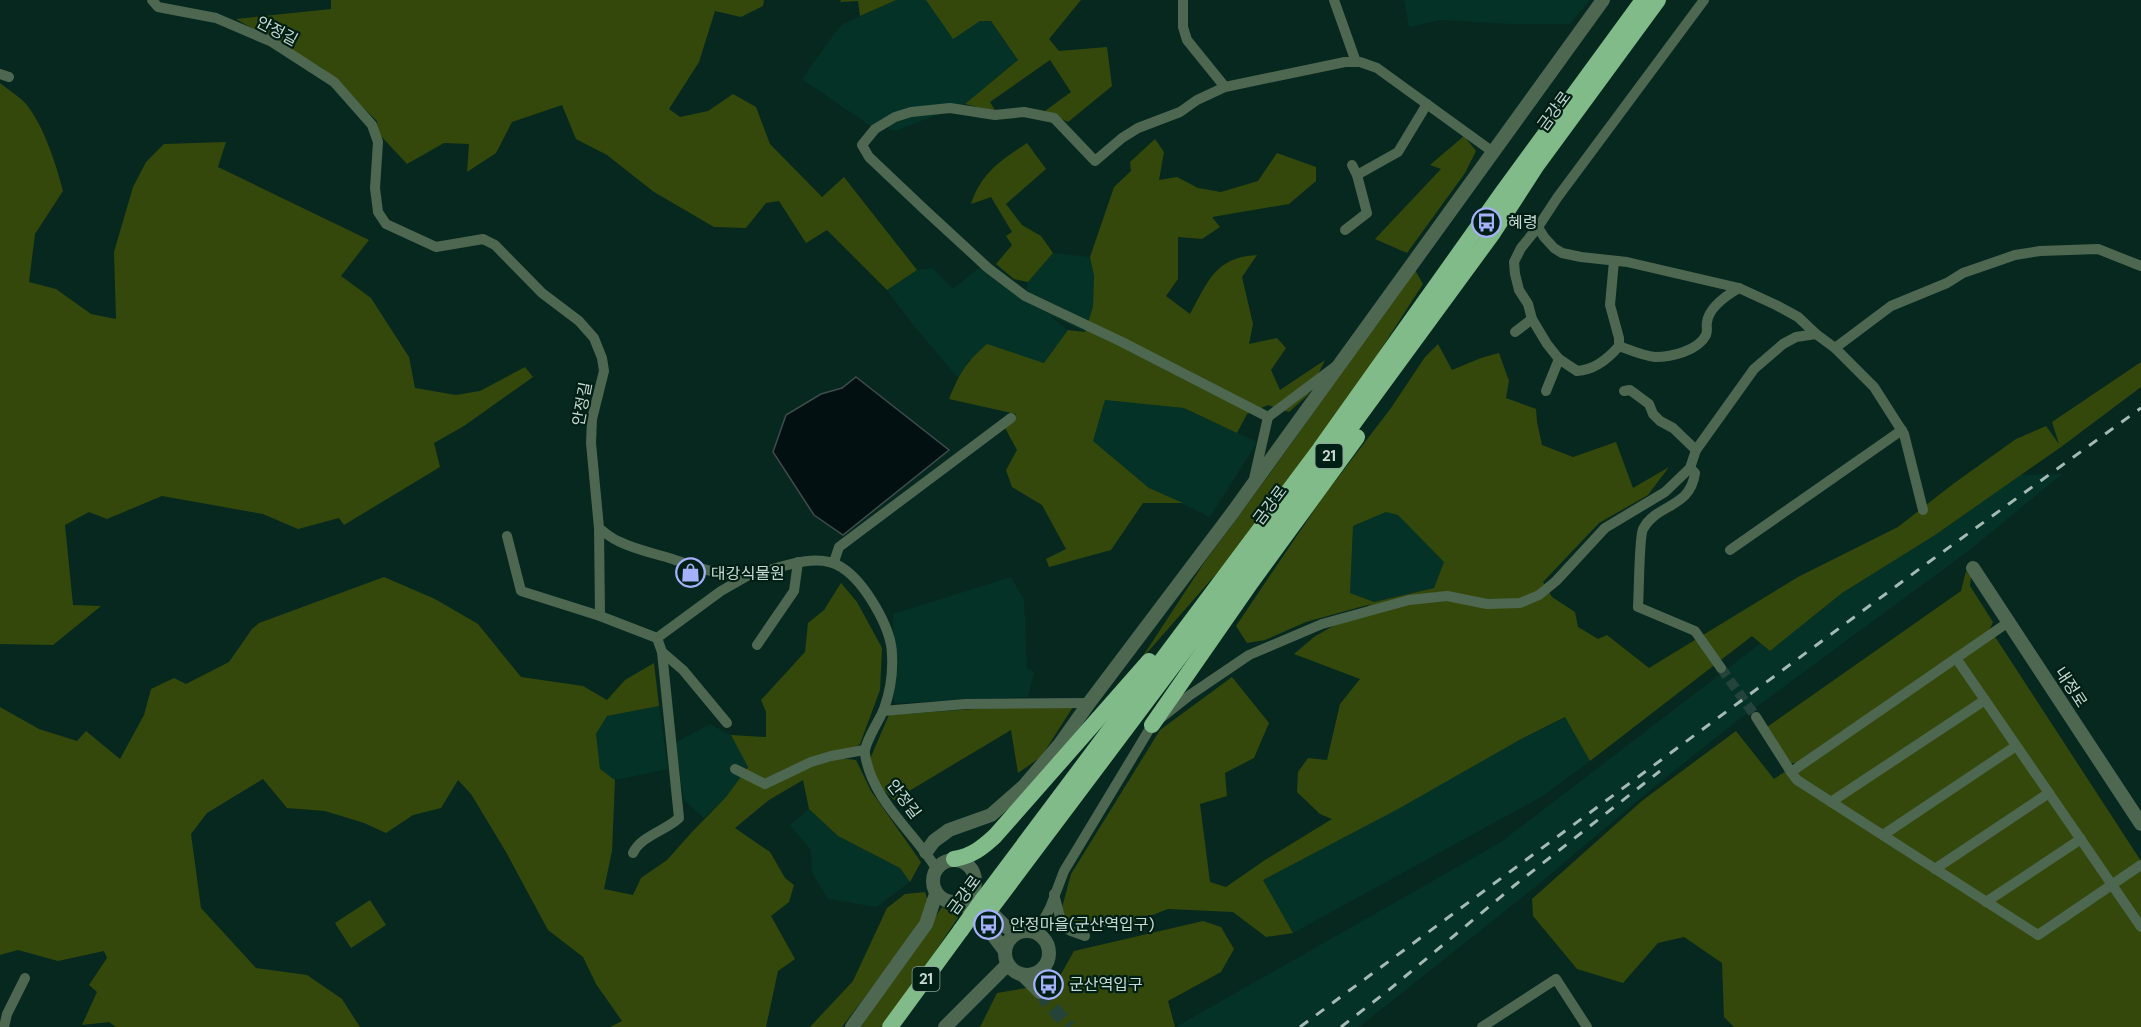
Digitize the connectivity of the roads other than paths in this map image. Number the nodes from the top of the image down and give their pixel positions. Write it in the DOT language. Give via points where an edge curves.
graph roads {
  1 [pos="152,0"];
  2 [pos="1183,0"];
  3 [pos="1334,0"];
  4 [pos="1603,0"];
  5 [pos="1643,0"];
  6 [pos="1658,0"];
  7 [pos="1704,0"];
  8 [pos="1356,62"];
  9 [pos="1225,87"];
  10 [pos="1427,104"];
  11 [pos="1493,152"];
  12 [pos="1352,165"];
  13 [pos="1357,175"];
  14 [pos="1538,227"];
  15 [pos="1346,230"];
  16 [pos="1493,233"];
  17 [pos="1614,261"];
  18 [pos="2141,266"];
  19 [pos="1739,288"];
  20 [pos="1532,319"];
  21 [pos="1515,332"];
  22 [pos="1816,334"];
  23 [pos="1619,346"];
  24 [pos="1835,348"];
  25 [pos="1559,359"];
  26 [pos="1343,360"];
  27 [pos="1546,391"];
  28 [pos="1624,391"];
  29 [pos="1268,417"];
  30 [pos="1011,418"];
  31 [pos="1902,430"];
  32 [pos="1696,450"];
  33 [pos="1690,468"];
  34 [pos="1252,486"];
  35 [pos="1923,510"];
  36 [pos="599,528"];
  37 [pos="507,536"];
  38 [pos="1730,550"];
  39 [pos="798,562"];
  40 [pos="834,562"];
  41 [pos="1233,565"];
  42 [pos="1973,568"];
  43 [pos="749,574"];
  44 [pos="600,616"];
  45 [pos="2010,621"];
  46 [pos="657,638"];
  47 [pos="757,645"];
  48 [pos="662,652"];
  49 [pos="1956,658"];
  50 [pos="1721,668"];
  51 [pos="1985,700"];
  52 [pos="1089,704"];
  53 [pos="883,711"];
  54 [pos="1756,717"];
  55 [pos="727,723"];
  56 [pos="1152,725"];
  57 [pos="2016,746"];
  58 [pos="864,750"];
  59 [pos="735,769"];
  60 [pos="1791,772"];
  61 [pos="2049,793"];
  62 [pos="1831,802"];
  63 [pos="2141,824"];
  64 [pos="1883,835"];
  65 [pos="2081,839"];
  66 [pos="926,852"];
  67 [pos="633,853"];
  68 [pos="954,859"];
  69 [pos="2141,866"];
  70 [pos="936,868"];
  71 [pos="1935,869"];
  72 [pos="2112,885"];
  73 [pos="936,894"];
  74 [pos="1054,894"];
  75 [pos="982,900"];
  76 [pos="961,901"];
  77 [pos="1986,902"];
  78 [pos="2141,927"];
  79 [pos="1037,932"];
  80 [pos="965,933"];
  81 [pos="1016,933"];
  82 [pos="1085,936"];
  83 [pos="1006,958"];
  84 [pos="1041,970"];
  85 [pos="1023,975"];
  86 [pos="25,978"];
  87 [pos="1584,1026"];
  88 [pos="4,1027"];
  89 [pos="852,1027"];
  90 [pos="890,1027"];
  91 [pos="904,1027"];
  92 [pos="945,1027"];
  93 [pos="1482,1027"];
  1 -- 36 [label="street, 안정길" via="158,7 216,18 272,42 334,82 372,125 378,142 378,212 386,224 436,247 483,239 495,245 594,338 604,371 592,419 591,443"];
  2 -- 9 [label="street" via="1187,39"];
  3 -- 8 [label="street"];
  4 -- 11 [label="street"];
  5 -- 41 [label="highway, 금강로 / 21"];
  6 -- 16 [label="highway, 금강로 / 21" via="1537,165"];
  7 -- 14 [label="street"];
  8 -- 9 [label="street"];
  8 -- 10 [label="street" via="1377,68"];
  9 -- 29 [label="street" via="1180,112 1138,128 1095,160 1054,118 1024,112 995,115 950,108 911,112 875,129 862,145 869,157 925,210 1025,297"];
  10 -- 11 [label="street"];
  10 -- 13 [label="street" via="1398,152"];
  11 -- 26 [label="street"];
  12 -- 13 [label="street"];
  13 -- 15 [label="street" via="1367,213"];
  14 -- 17 [label="street" via="1562,253"];
  14 -- 20 [label="street" via="1514,262 1519,290"];
  16 -- 56 [label="highway" via="1471,277"];
  16 -- 75 [label="highway, 금강로 / 21" via="1296,502"];
  17 -- 19 [label="street"];
  17 -- 23 [label="street" via="1610,304"];
  18 -- 24 [label="street" via="2098,249 2015,255 1963,273 1891,306"];
  19 -- 22 [label="street" via="1798,317"];
  19 -- 23 [label="street" via="1711,312 1708,333 1691,349 1654,357"];
  20 -- 21 [label="street"];
  20 -- 25 [label="street"];
  22 -- 24 [label="street"];
  22 -- 32 [label="street" via="1796,337 1754,369"];
  23 -- 25 [label="street" via="1610,356 1584,370 1577,371"];
  24 -- 31 [label="street" via="1874,387"];
  25 -- 27 [label="street"];
  26 -- 29 [label="street"];
  26 -- 34 [label="street"];
  28 -- 32 [label="street" via="1630,390 1649,404 1660,421"];
  29 -- 34 [label="street"];
  30 -- 40 [label="street" via="839,548"];
  31 -- 35 [label="street"];
  31 -- 38 [label="street"];
  32 -- 33 [label="street"];
  33 -- 50 [label="street" via="1695,473 1686,496 1656,515 1642,531 1638,608 1695,631"];
  33 -- 56 [label="street" via="1665,492 1605,528 1539,595 1520,603 1487,604 1447,596 1409,600 1322,624 1249,655"];
  34 -- 52 [label="street"];
  36 -- 43 [label="street" via="616,541 639,549 724,574"];
  36 -- 44 [label="street, 안정길"];
  37 -- 44 [label="street" via="521,591"];
  39 -- 40 [label="street"];
  39 -- 43 [label="street"];
  39 -- 47 [label="street" via="794,591"];
  40 -- 53 [label="street" via="863,586 879,612 893,653 889,694"];
  41 -- 68 [label="highway" via="995,836 978,851"];
  41 -- 75 [label="highway, 금강로 / 21"];
  42 -- 45 [label="street, 내정로"];
  43 -- 46 [label="street"];
  44 -- 46 [label="street"];
  45 -- 49 [label="street"];
  45 -- 63 [label="street, 내정로"];
  46 -- 48 [label="street"];
  48 -- 55 [label="street" via="683,670"];
  48 -- 67 [label="street" via="679,818 637,845"];
  49 -- 51 [label="street"];
  49 -- 60 [label="street"];
  51 -- 57 [label="street"];
  51 -- 62 [label="street"];
  52 -- 53 [label="street" via="966,704"];
  52 -- 66 [label="street" via="1024,786 991,815 949,830"];
  53 -- 58 [label="street"];
  54 -- 60 [label="street"];
  56 -- 74 [label="street"];
  57 -- 61 [label="street"];
  57 -- 64 [label="street"];
  58 -- 59 [label="street" via="811,762 765,784"];
  58 -- 66 [label="street, 안정길" via="873,784"];
  60 -- 62 [label="street"];
  61 -- 65 [label="street"];
  61 -- 71 [label="street"];
  62 -- 64 [label="street"];
  64 -- 71 [label="street"];
  65 -- 72 [label="street"];
  65 -- 77 [label="street"];
  66 -- 70 [label="street, 안정길"];
  68 -- 70 [label="street"];
  68 -- 75 [label="street" via="973,871"];
  69 -- 72 [label="street"];
  70 -- 73 [label="street" via="932,881"];
  71 -- 77 [label="street"];
  72 -- 77 [label="street" via="2038,935"];
  72 -- 78 [label="street"];
  73 -- 76 [label="street" via="948,902"];
  73 -- 89 [label="street" via="926,924"];
  74 -- 79 [label="street"];
  74 -- 82 [label="street" via="1062,925"];
  75 -- 76 [label="street"];
  75 -- 80 [label="highway, 금강로 / 21, bridge"];
  75 -- 81 [label="street"];
  76 -- 83 [label="street" via="987,927"];
  79 -- 81 [label="street"];
  79 -- 84 [label="street" via="1050,950"];
  80 -- 90 [label="highway, 금강로 / 21"];
  80 -- 91 [label="highway, 금강로 / 21"];
  81 -- 83 [label="street" via="1010,938"];
  83 -- 85 [label="street" via="1014,971"];
  83 -- 92 [label="street"];
  84 -- 85 [label="street"];
  84 -- 85 [label="street" via="1043,990"];
  86 -- 88 [label="street"];
  87 -- 93 [label="street" via="1556,979"];
}
